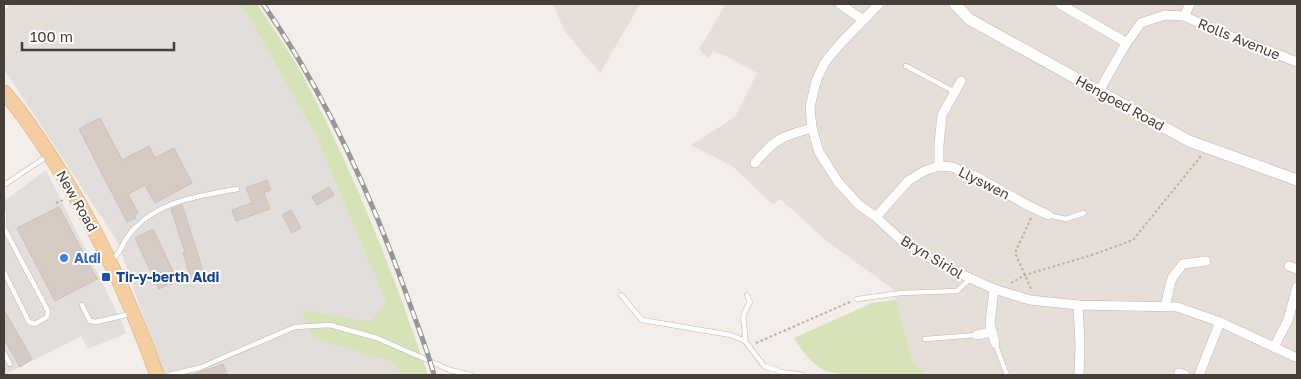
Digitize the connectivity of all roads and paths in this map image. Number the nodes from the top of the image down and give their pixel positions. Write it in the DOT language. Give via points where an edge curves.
graph roads {
  1 [pos="840,4"];
  2 [pos="879,4"];
  3 [pos="955,4"];
  4 [pos="1060,4"];
  5 [pos="1190,4"];
  6 [pos="1184,16"];
  7 [pos="863,20"];
  8 [pos="1127,43"];
  9 [pos="1297,62"];
  10 [pos="906,66"];
  11 [pos="961,81"];
  12 [pos="1099,91"];
  13 [pos="4,92"];
  14 [pos="955,92"];
  15 [pos="812,128"];
  16 [pos="50,154"];
  17 [pos="1202,155"];
  18 [pos="755,163"];
  19 [pos="939,166"];
  20 [pos="1297,180"];
  21 [pos="4,185"];
  22 [pos="237,189"];
  23 [pos="66,199"];
  24 [pos="56,203"];
  25 [pos="1035,209"];
  26 [pos="4,211"];
  27 [pos="1084,213"];
  28 [pos="1048,215"];
  29 [pos="876,217"];
  30 [pos="4,228"];
  31 [pos="1206,261"];
  32 [pos="111,262"];
  33 [pos="4,272"];
  34 [pos="1025,275"];
  35 [pos="970,279"];
  36 [pos="1297,287"];
  37 [pos="996,290"];
  38 [pos="621,295"];
  39 [pos="748,295"];
  40 [pos="857,299"];
  41 [pos="1036,300"];
  42 [pos="82,305"];
  43 [pos="1078,305"];
  44 [pos="1164,306"];
  45 [pos="134,313"];
  46 [pos="1220,322"];
  47 [pos="991,332"];
  48 [pos="977,335"];
  49 [pos="925,339"];
  50 [pos="745,340"];
  51 [pos="995,343"];
  52 [pos="749,346"];
  53 [pos="1274,347"];
  54 [pos="4,353"];
  55 [pos="1295,357"];
  56 [pos="10,364"];
  57 [pos="157,375"];
  58 [pos="169,375"];
  59 [pos="471,375"];
  60 [pos="802,375"];
  61 [pos="1008,375"];
  62 [pos="1078,375"];
  63 [pos="1199,375"];
  1 -- 7 [label="street"];
  2 -- 7 [label="street, Bryn Siriol"];
  3 -- 12 [label="street, Hengoed Road" via="969,19"];
  4 -- 8 [label="street"];
  5 -- 6 [label="street"];
  6 -- 8 [label="street, Rolls Avenue" via="1165,16 1141,23"];
  6 -- 9 [label="street, Rolls Avenue"];
  7 -- 15 [label="street, Bryn Siriol" via="825,62 816,81 810,107"];
  8 -- 12 [label="street, Rolls Avenue"];
  10 -- 14 [label="lane"];
  11 -- 14 [label="street"];
  12 -- 20 [label="street, Hengoed Road" via="1188,141"];
  13 -- 16 [label="main road, New Road"];
  14 -- 19 [label="street" via="942,115"];
  15 -- 18 [label="street" via="776,141"];
  15 -- 29 [label="street, Bryn Siriol" via="819,152 838,182 859,205"];
  16 -- 21 [label="lane"];
  16 -- 32 [label="main road, New Road"];
  17 -- 34 [label="path" via="1133,240"];
  19 -- 25 [label="street, Llyswen" via="952,167 977,177"];
  19 -- 29 [label="street, Llyswen" via="908,182"];
  22 -- 32 [label="lane" via="194,196 157,210 133,230"];
  23 -- 24 [label="path"];
  25 -- 28 [label="street, Llyswen"];
  25 -- 34 [label="path" via="1015,253"];
  26 -- 30 [label="lane"];
  27 -- 28 [label="lane" via="1066,220"];
  29 -- 35 [label="street, Bryn Siriol" via="902,241"];
  30 -- 33 [label="lane" via="48,311 47,317 35,324 29,322"];
  31 -- 44 [label="street" via="1183,264 1172,278"];
  32 -- 45 [label="main road, New Road"];
  34 -- 37 [label="path"];
  34 -- 41 [label="path"];
  35 -- 37 [label="street, Bryn Siriol"];
  35 -- 40 [label="lane" via="957,291"];
  36 -- 53 [label="street" via="1288,320"];
  37 -- 41 [label="street, Bryn Siriol"];
  37 -- 47 [label="street"];
  38 -- 50 [label="lane" via="642,320 731,334"];
  39 -- 50 [label="lane" via="750,302 743,317"];
  40 -- 52 [label="path"];
  41 -- 43 [label="street, Bryn Siriol"];
  42 -- 45 [label="lane" via="90,320 96,322"];
  43 -- 44 [label="street, Bryn Siriol"];
  43 -- 62 [label="street"];
  44 -- 46 [label="street, Bryn Siriol" via="1177,307"];
  45 -- 57 [label="main road, New Road"];
  46 -- 53 [label="street, Bryn Siriol"];
  46 -- 63 [label="street"];
  47 -- 48 [label="street"];
  47 -- 51 [label="street"];
  48 -- 49 [label="lane"];
  50 -- 52 [label="lane"];
  51 -- 61 [label="lane"];
  52 -- 60 [label="lane" via="764,366"];
  53 -- 55 [label="street, Bryn Siriol"];
  54 -- 56 [label="lane"];
  58 -- 59 [label="lane" via="199,368 295,327 330,325 377,338 450,370"];
}
